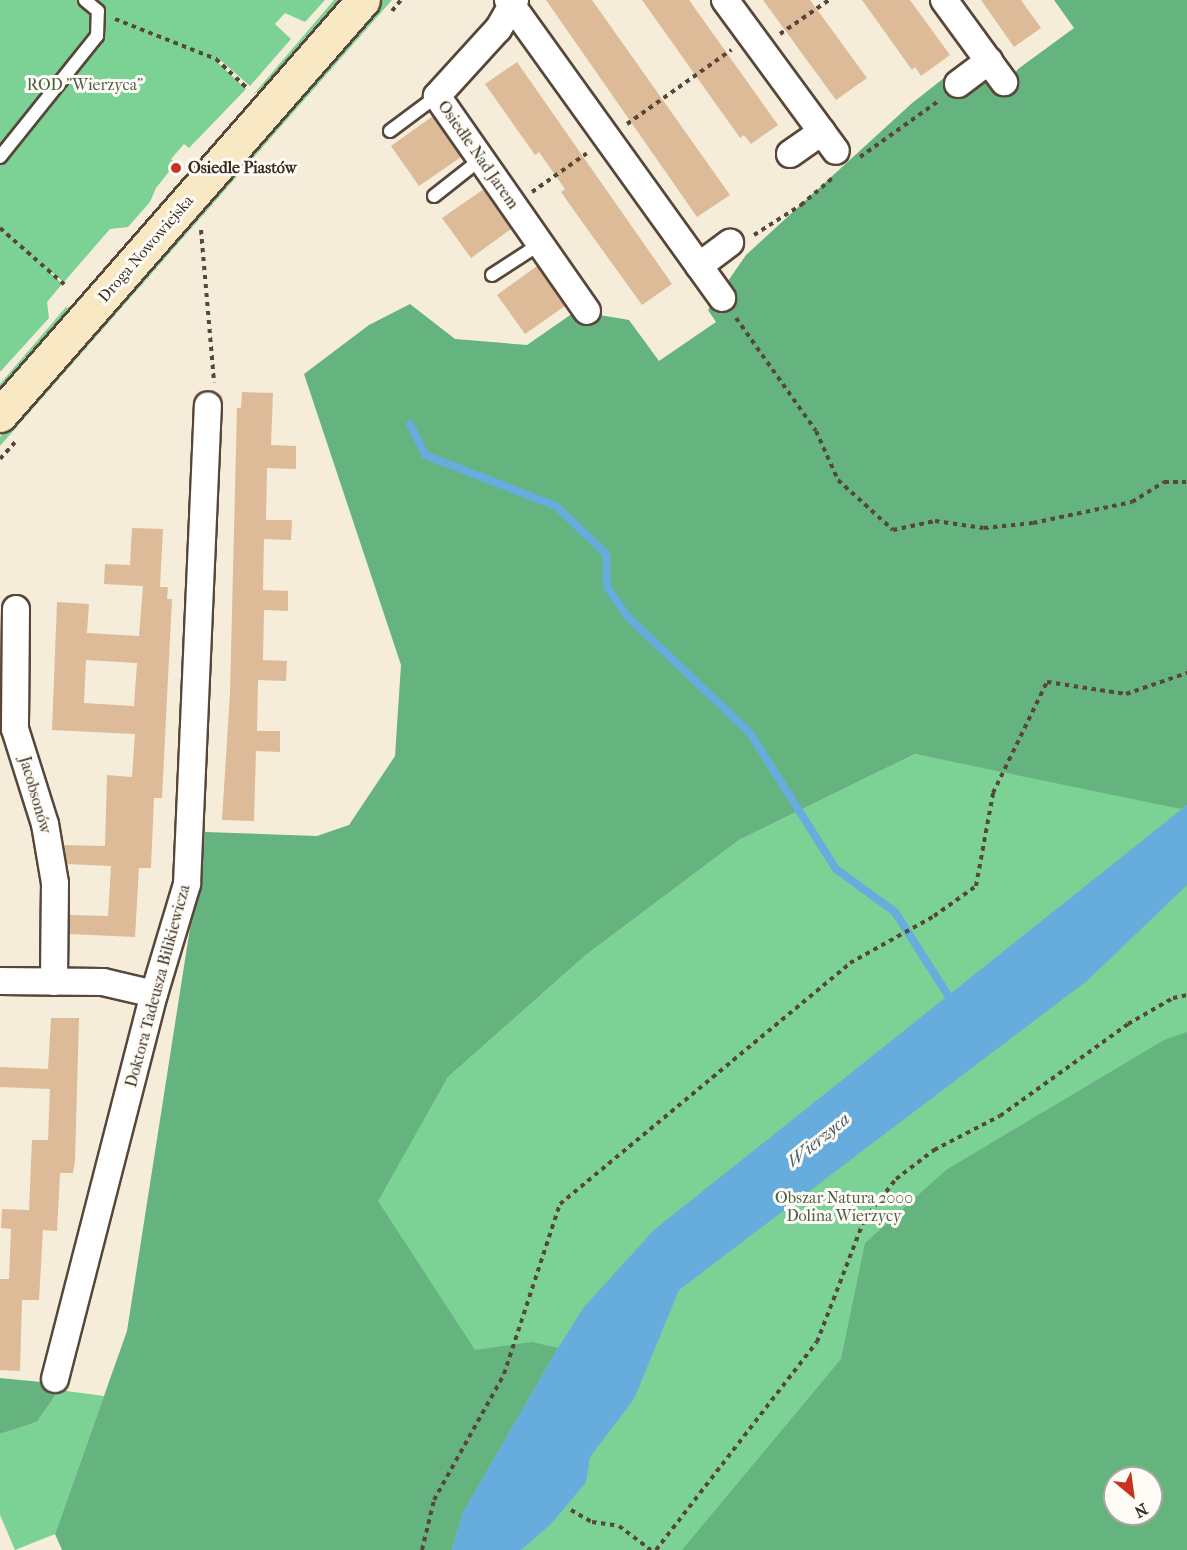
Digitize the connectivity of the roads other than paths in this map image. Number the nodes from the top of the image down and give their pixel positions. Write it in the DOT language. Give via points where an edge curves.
graph roads {
  1 [pos="84,0"];
  2 [pos="363,0"];
  3 [pos="726,0"];
  4 [pos="944,0"];
  5 [pos="511,1"];
  6 [pos="989,61"];
  7 [pos="1004,82"];
  8 [pos="958,84"];
  9 [pos="437,96"];
  10 [pos="390,131"];
  11 [pos="790,154"];
  12 [pos="0,157"];
  13 [pos="481,159"];
  14 [pos="434,196"];
  15 [pos="730,243"];
  16 [pos="540,244"];
  17 [pos="699,266"];
  18 [pos="492,275"];
  19 [pos="722,298"];
  20 [pos="587,310"];
  21 [pos="208,405"];
  22 [pos="0,415"];
  23 [pos="16,609"];
  24 [pos="0,981"];
  25 [pos="54,982"];
  26 [pos="154,994"];
  27 [pos="55,1379"];
  1 -- 12 [label="lane" via="98,12 97,36"];
  2 -- 22 [label="street, Droga Nowowiejska"];
  3 -- 11 [label="street" via="829,141"];
  4 -- 6 [label="street"];
  5 -- 9 [label="street, Osiedle Nad Jarem" via="498,29"];
  5 -- 17 [label="street, Osiedle Nad Jarem"];
  6 -- 7 [label="street"];
  6 -- 8 [label="street"];
  9 -- 10 [label="lane"];
  9 -- 13 [label="street, Osiedle Nad Jarem"];
  13 -- 14 [label="lane"];
  13 -- 16 [label="street, Osiedle Nad Jarem"];
  15 -- 17 [label="street"];
  16 -- 18 [label="lane"];
  16 -- 20 [label="street, Osiedle Nad Jarem"];
  17 -- 19 [label="street, Osiedle Nad Jarem"];
  21 -- 26 [label="street, Doktora Tadeusza Bilikiewicza" via="187,884"];
  23 -- 25 [label="street, Jacobsonów" via="15,729 45,825 55,883"];
  24 -- 25 [label="street"];
  25 -- 26 [label="street" via="103,982"];
  26 -- 27 [label="street, Doktora Tadeusza Bilikiewicza"];
}
